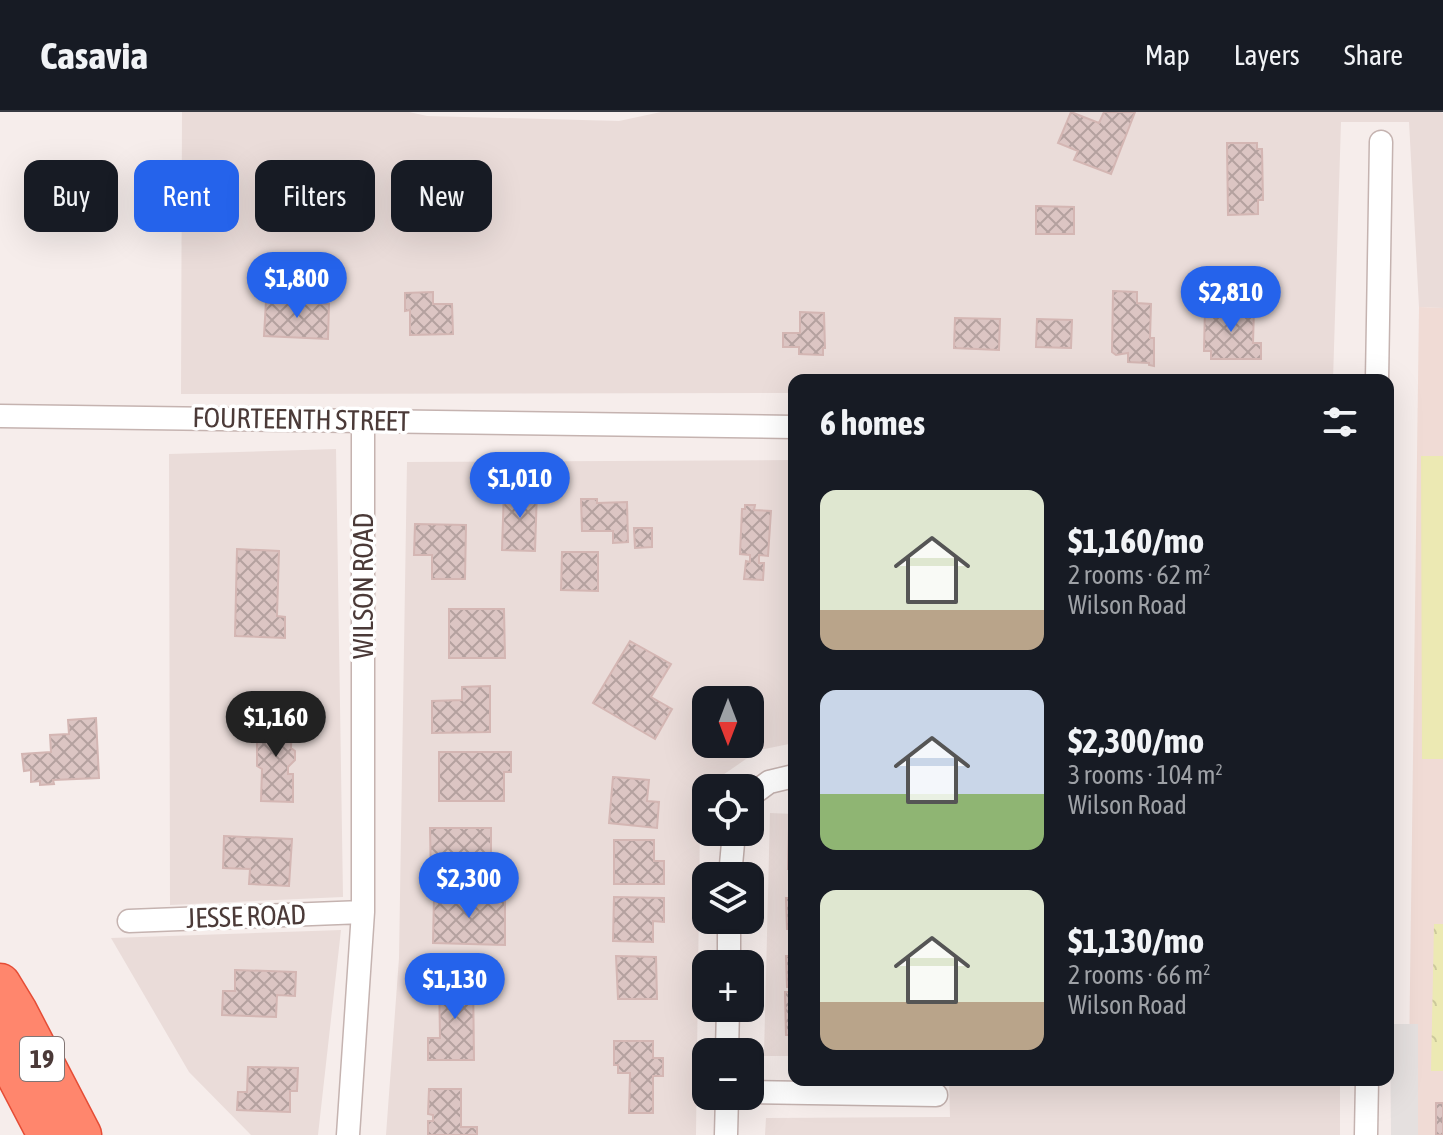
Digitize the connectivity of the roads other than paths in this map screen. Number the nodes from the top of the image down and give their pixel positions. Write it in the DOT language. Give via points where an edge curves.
graph roads {
  1 [pos="1381,142"];
  2 [pos="1377,374"];
  3 [pos="0,416"];
  4 [pos="363,420"];
  5 [pos="788,427"];
  6 [pos="788,777"];
  7 [pos="764,786"];
  8 [pos="363,912"];
  9 [pos="129,921"];
  10 [pos="0,984"];
  11 [pos="0,1043"];
  12 [pos="1367,1086"];
  13 [pos="764,1092"];
  14 [pos="936,1095"];
  15 [pos="727,1110"];
  16 [pos="48,1135"];
  17 [pos="81,1135"];
  18 [pos="348,1135"];
  19 [pos="726,1135"];
  20 [pos="1366,1135"];
  1 -- 2 [label="street"];
  3 -- 4 [label="street, FOURTEENTH STREET"];
  4 -- 5 [label="street, FOURTEENTH STREET"];
  4 -- 8 [label="street, WILSON ROAD"];
  6 -- 7 [label="street"];
  8 -- 9 [label="street, JESSE ROAD"];
  8 -- 18 [label="street, WILSON ROAD"];
  10 -- 17 [label="highway, 19"];
  11 -- 16 [label="highway"];
  12 -- 20 [label="street"];
  13 -- 14 [label="street"];
  15 -- 19 [label="street"];
}
